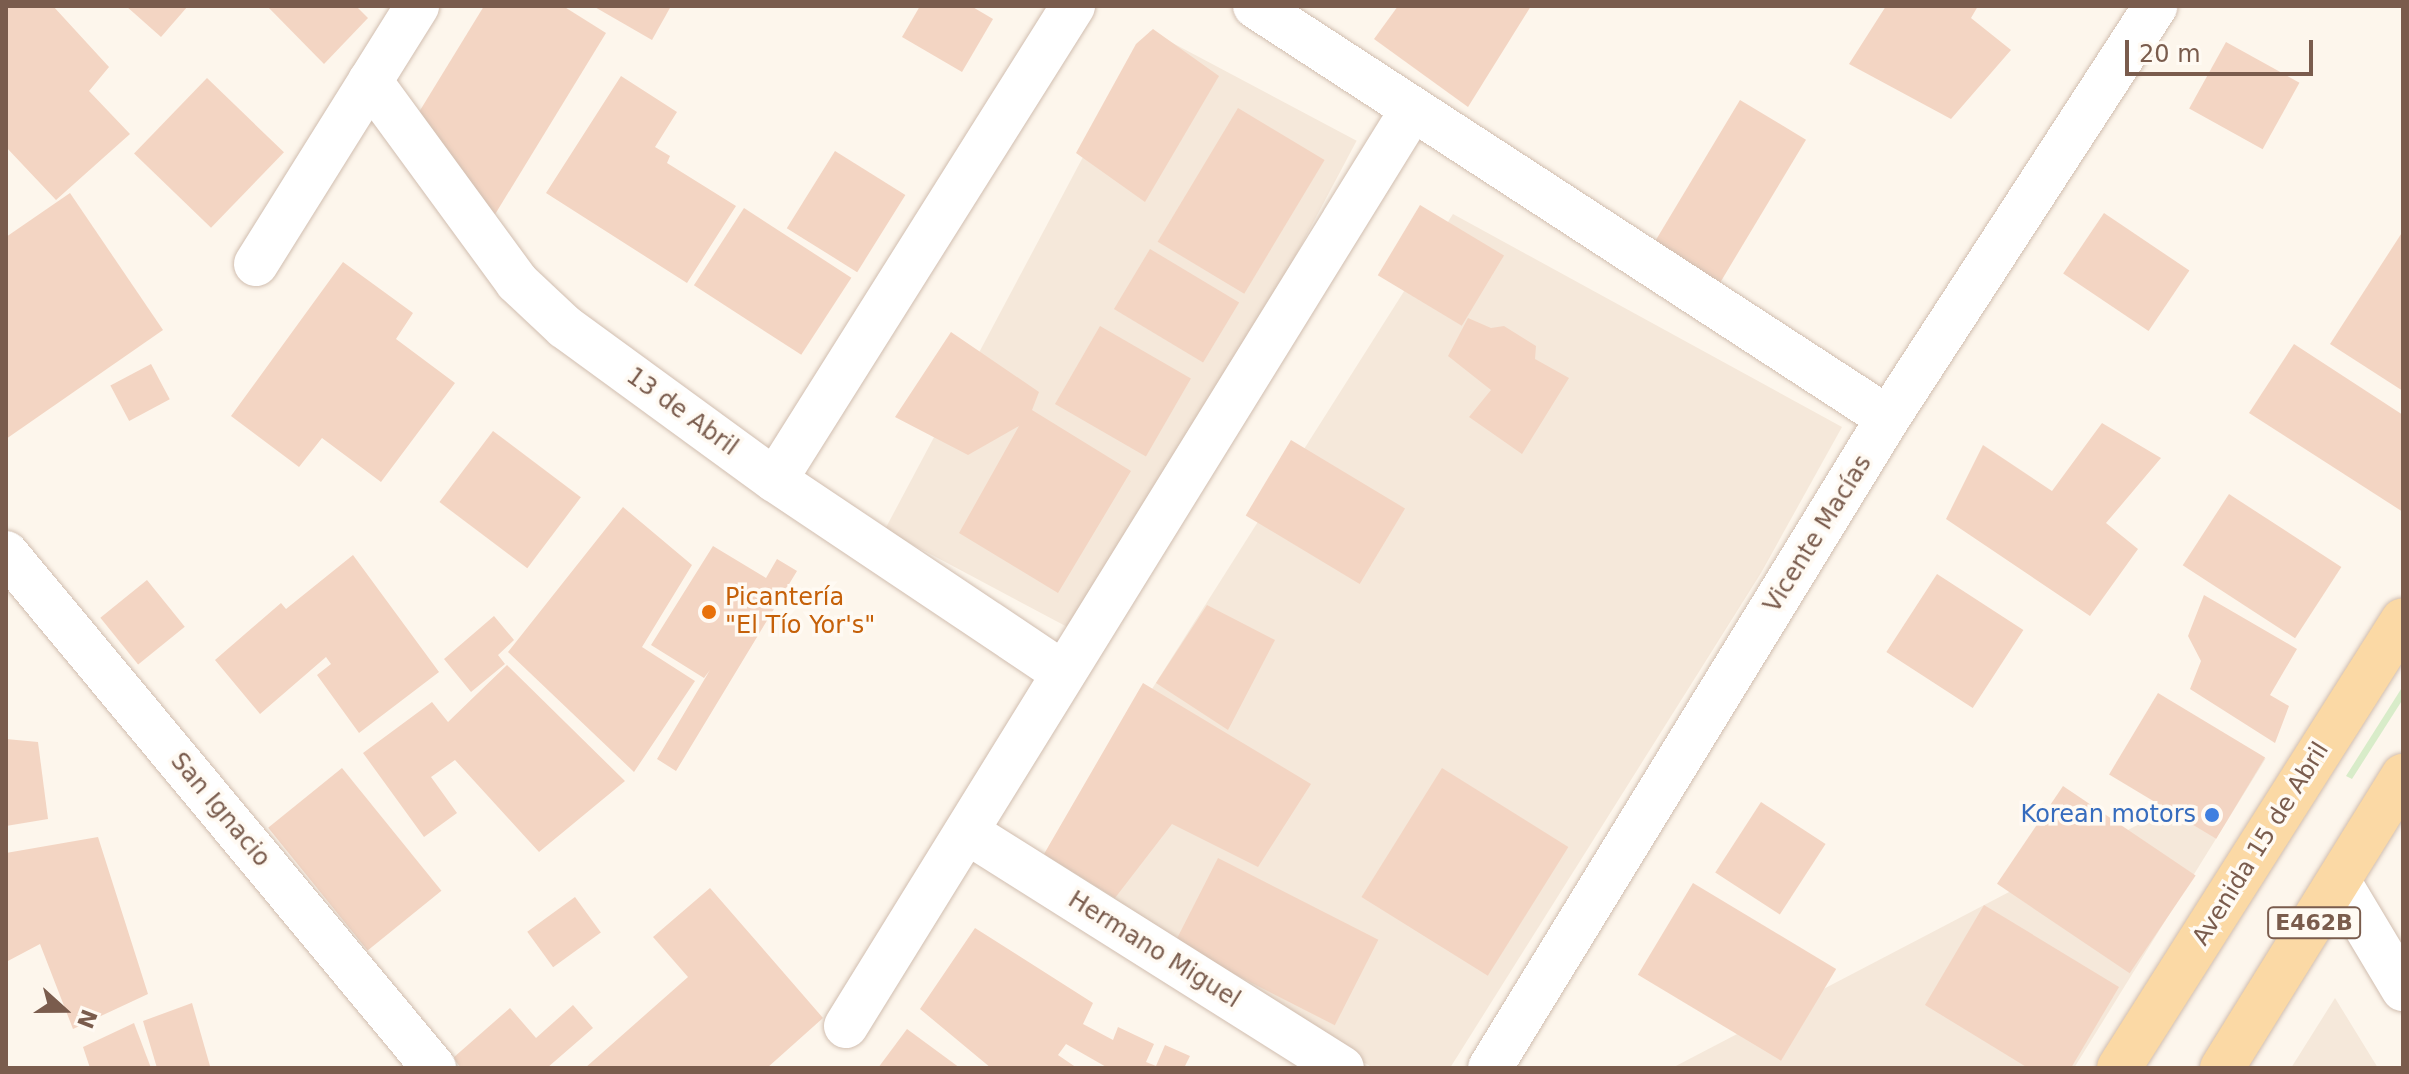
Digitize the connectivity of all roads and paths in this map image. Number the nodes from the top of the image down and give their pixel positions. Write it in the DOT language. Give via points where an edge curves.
graph roads {
  1 [pos="417,6"];
  2 [pos="1073,6"];
  3 [pos="1255,6"];
  4 [pos="2156,6"];
  5 [pos="370,81"];
  6 [pos="1412,110"];
  7 [pos="256,264"];
  8 [pos="1888,418"];
  9 [pos="775,480"];
  10 [pos="6,553"];
  11 [pos="2403,620"];
  12 [pos="1062,672"];
  13 [pos="2403,776"];
  14 [pos="967,832"];
  15 [pos="2339,882"];
  16 [pos="2403,989"];
  17 [pos="846,1026"];
  18 [pos="434,1068"];
  19 [pos="1342,1068"];
  20 [pos="1490,1068"];
  21 [pos="2119,1068"];
  22 [pos="2222,1068"];
  1 -- 5 [label="street"];
  2 -- 9 [label="street"];
  3 -- 6 [label="street"];
  4 -- 8 [label="street, Vicente Macías"];
  5 -- 7 [label="street"];
  5 -- 9 [label="street, 13 de Abril" via="517,282 565,327"];
  6 -- 8 [label="street"];
  6 -- 12 [label="street"];
  8 -- 20 [label="street, Vicente Macías"];
  9 -- 12 [label="street, 13 de Abril"];
  10 -- 18 [label="street, San Ignacio"];
  11 -- 21 [label="main road, Avenida 15 de Abril"];
  12 -- 14 [label="street"];
  13 -- 15 [label="main road, E462B"];
  14 -- 17 [label="street"];
  14 -- 19 [label="street, Hermano Miguel"];
  15 -- 16 [label="street"];
  15 -- 22 [label="main road, E462B"];
}
